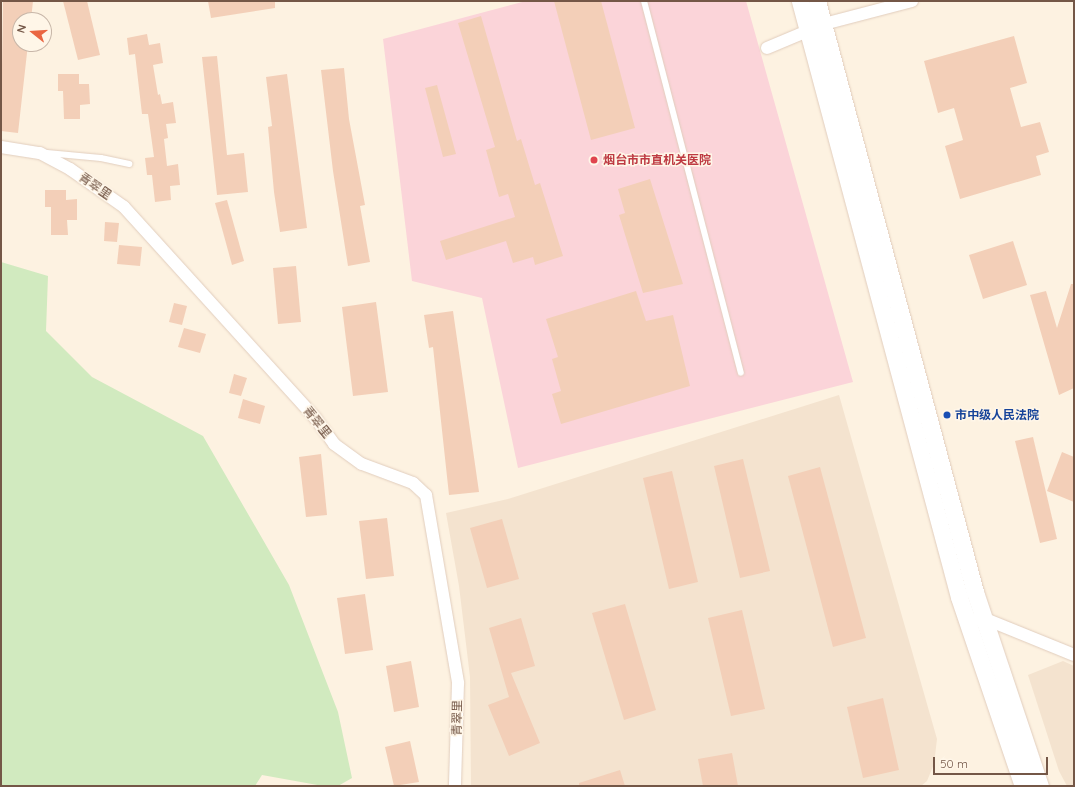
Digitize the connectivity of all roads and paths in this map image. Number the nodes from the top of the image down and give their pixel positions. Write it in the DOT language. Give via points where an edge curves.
graph roads {
  1 [pos="644,1"];
  2 [pos="800,1"];
  3 [pos="817,1"];
  4 [pos="912,1"];
  5 [pos="816,27"];
  6 [pos="767,48"];
  7 [pos="1,147"];
  8 [pos="40,153"];
  9 [pos="129,164"];
  10 [pos="742,374"];
  11 [pos="975,620"];
  12 [pos="1074,655"];
  13 [pos="455,786"];
  14 [pos="1023,786"];
  15 [pos="1040,786"];
  1 -- 10 [label="lane"];
  2 -- 5 [label="main road"];
  3 -- 5 [label="main road"];
  4 -- 5 [label="street"];
  5 -- 6 [label="street"];
  5 -- 11 [label="main road"];
  7 -- 8 [label="street, 青翠里"];
  8 -- 9 [label="lane" via="101,158"];
  8 -- 13 [label="street, 青翠里" via="70,169 124,207 348,456 362,464 413,483 426,495 458,683"];
  11 -- 12 [label="street"];
  11 -- 14 [label="main road"];
  11 -- 15 [label="main road"];
}
